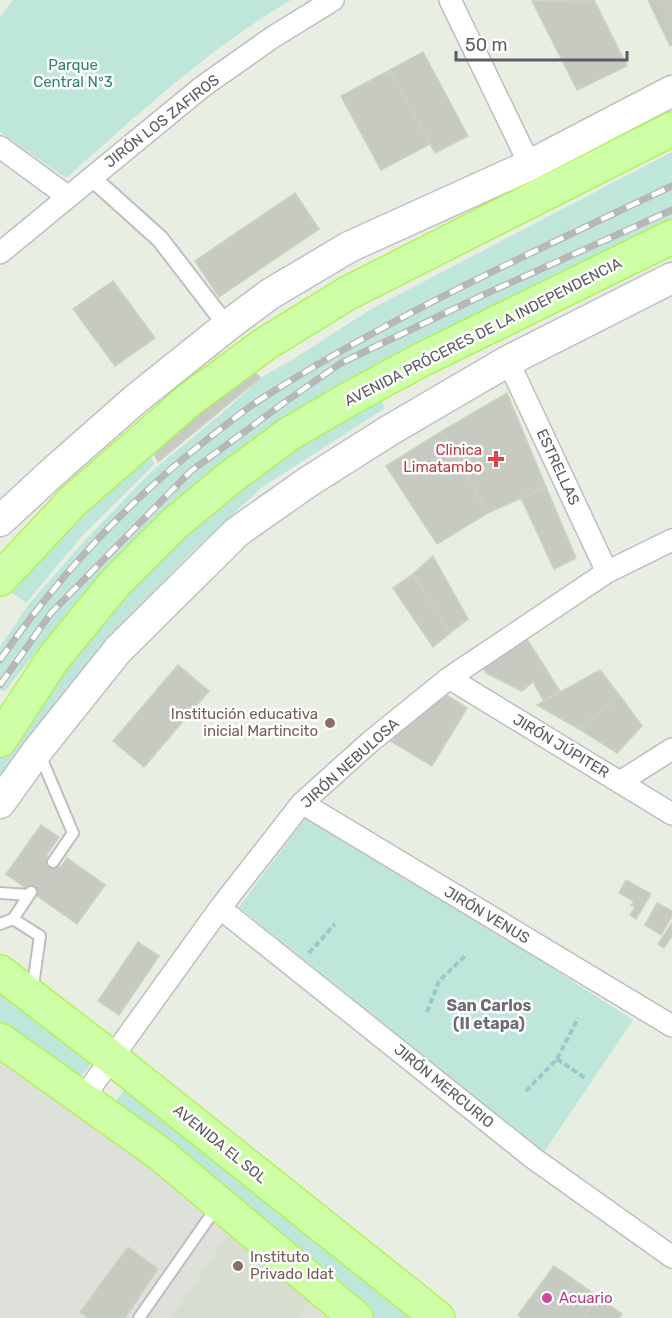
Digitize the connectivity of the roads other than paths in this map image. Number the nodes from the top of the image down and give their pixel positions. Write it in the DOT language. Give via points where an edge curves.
graph roads {
  1 [pos="333,0"];
  2 [pos="450,0"];
  3 [pos="672,91"];
  4 [pos="672,129"];
  5 [pos="0,147"];
  6 [pos="530,165"];
  7 [pos="91,177"];
  8 [pos="67,196"];
  9 [pos="672,237"];
  10 [pos="0,253"];
  11 [pos="672,278"];
  12 [pos="227,326"];
  13 [pos="508,361"];
  14 [pos="0,521"];
  15 [pos="672,540"];
  16 [pos="607,572"];
  17 [pos="0,579"];
  18 [pos="449,678"];
  19 [pos="0,740"];
  20 [pos="672,749"];
  21 [pos="38,750"];
  22 [pos="620,782"];
  23 [pos="0,803"];
  24 [pos="302,803"];
  25 [pos="672,814"];
  26 [pos="53,862"];
  27 [pos="0,893"];
  28 [pos="220,908"];
  29 [pos="13,919"];
  30 [pos="0,924"];
  31 [pos="0,972"];
  32 [pos="32,995"];
  33 [pos="672,1026"];
  34 [pos="0,1040"];
  35 [pos="113,1059"];
  36 [pos="83,1098"];
  37 [pos="219,1204"];
  38 [pos="672,1257"];
  39 [pos="139,1318"];
  40 [pos="356,1318"];
  41 [pos="438,1318"];
  1 -- 7 [label="street, JIRÓN LOS ZAFIROS" via="202,87"];
  2 -- 6 [label="street"];
  3 -- 6 [label="main road"];
  4 -- 17 [label="main road" via="348,293 265,344 189,400 73,501"];
  5 -- 8 [label="street"];
  6 -- 12 [label="main road" via="349,247 270,294"];
  7 -- 8 [label="street, JIRÓN LOS ZAFIROS"];
  7 -- 12 [label="street" via="160,239"];
  8 -- 10 [label="street, JIRÓN LOS ZAFIROS"];
  9 -- 19 [label="main road, AVENIDA PRÓCERES DE LA INDEPENDENCIA" via="421,360 289,434 231,477 174,524 115,583 53,659"];
  11 -- 13 [label="main road"];
  12 -- 14 [label="main road" via="137,398"];
  13 -- 16 [label="street, ESTRELLAS"];
  13 -- 21 [label="main road" via="308,482 237,532 118,650"];
  15 -- 16 [label="street, JIRÓN NEBULOSA"];
  16 -- 18 [label="street, JIRÓN NEBULOSA"];
  18 -- 22 [label="street, JIRÓN JÚPITER"];
  18 -- 24 [label="street, JIRÓN NEBULOSA"];
  20 -- 22 [label="street"];
  21 -- 23 [label="main road"];
  21 -- 26 [label="lane" via="73,833"];
  22 -- 25 [label="street, JIRÓN JÚPITER"];
  24 -- 28 [label="street, JIRÓN NEBULOSA"];
  24 -- 33 [label="street, JIRÓN VENUS"];
  27 -- 29 [label="lane" via="30,893"];
  28 -- 35 [label="street, JIRÓN NEBULOSA"];
  28 -- 38 [label="street, JIRÓN MERCURIO" via="534,1158"];
  29 -- 30 [label="lane"];
  29 -- 32 [label="lane" via="40,936"];
  31 -- 32 [label="main road, AVENIDA EL SOL"];
  32 -- 35 [label="main road, AVENIDA EL SOL"];
  34 -- 36 [label="main road"];
  35 -- 36 [label="street, JIRÓN NEBULOSA"];
  35 -- 41 [label="main road, AVENIDA EL SOL"];
  36 -- 37 [label="main road" via="159,1153"];
  37 -- 39 [label="lane"];
  37 -- 40 [label="main road"];
}
